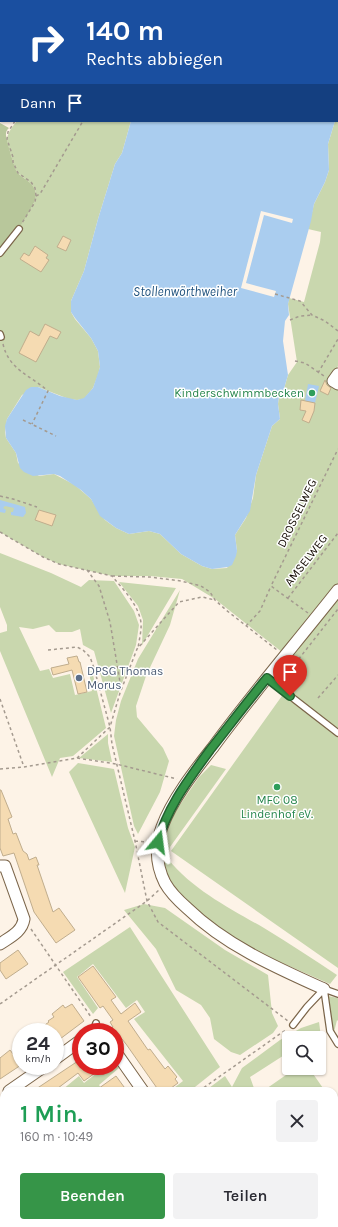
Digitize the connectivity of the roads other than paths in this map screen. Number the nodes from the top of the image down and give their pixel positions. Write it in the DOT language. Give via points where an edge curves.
graph roads {
  1 [pos="19,229"];
  2 [pos="0,253"];
  3 [pos="338,590"];
  4 [pos="267,678"];
  5 [pos="338,732"];
  6 [pos="2,864"];
  7 [pos="0,944"];
  8 [pos="338,987"];
  9 [pos="332,991"];
  10 [pos="293,1025"];
  11 [pos="338,1044"];
  12 [pos="124,1064"];
  13 [pos="35,1075"];
  14 [pos="22,1087"];
  15 [pos="140,1087"];
  1 -- 2 [label="lane"];
  3 -- 4 [label="street"];
  4 -- 5 [label="lane"];
  4 -- 9 [label="street" via="187,782 162,827 157,856 166,884 198,919 225,939 277,968"];
  6 -- 7 [label="street" via="24,920 19,931"];
  8 -- 9 [label="lane"];
  9 -- 10 [label="lane" via="307,1007"];
  9 -- 11 [label="lane" via="330,1031"];
  12 -- 15 [label="street"];
  13 -- 14 [label="street"];
}
